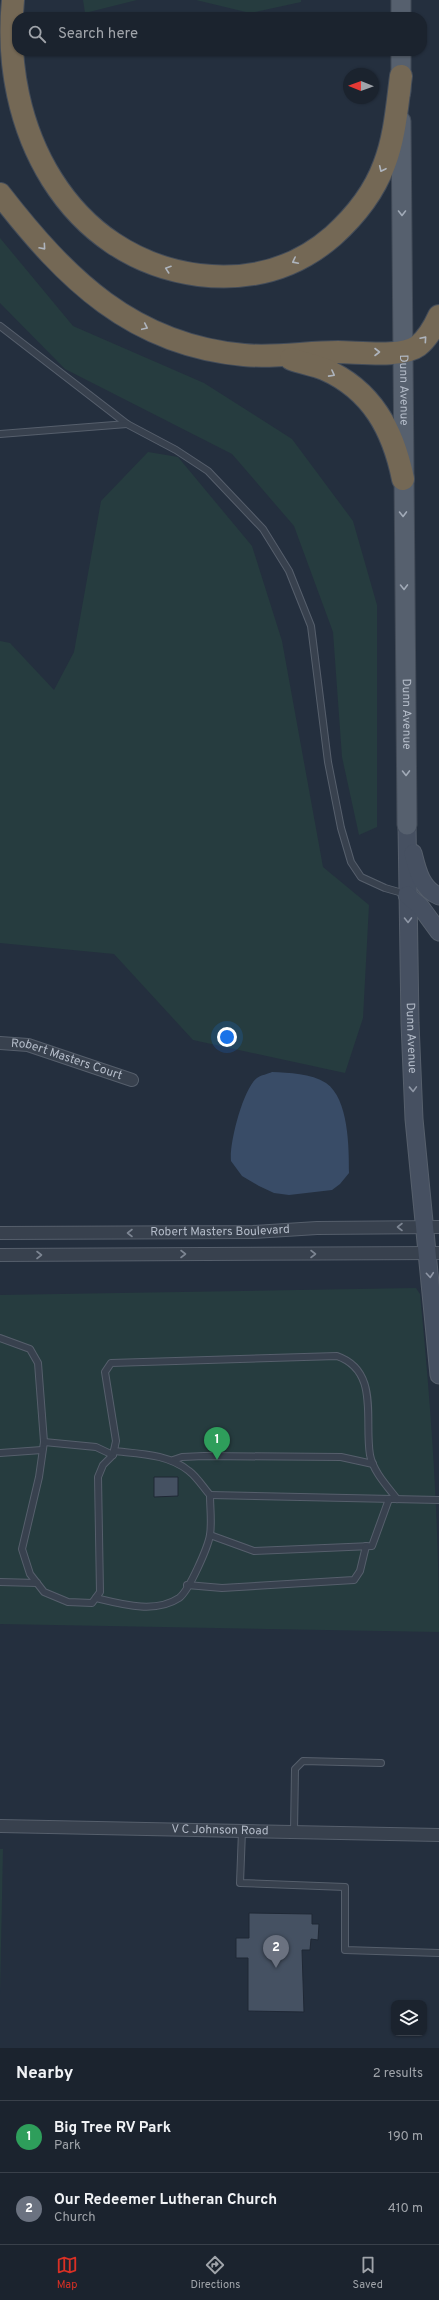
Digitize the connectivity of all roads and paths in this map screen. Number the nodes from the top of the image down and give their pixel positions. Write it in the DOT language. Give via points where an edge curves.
graph roads {
  1 [pos="13,0"];
  2 [pos="401,0"];
  3 [pos="401,12"];
  4 [pos="401,56"];
  5 [pos="401,76"];
  6 [pos="0,194"];
  7 [pos="439,316"];
  8 [pos="0,326"];
  9 [pos="402,352"];
  10 [pos="282,357"];
  11 [pos="127,424"];
  12 [pos="0,434"];
  13 [pos="403,480"];
  14 [pos="407,825"];
  15 [pos="407,895"];
  16 [pos="439,896"];
  17 [pos="439,932"];
  18 [pos="0,1043"];
  19 [pos="132,1080"];
  20 [pos="432,1227"];
  21 [pos="0,1234"];
  22 [pos="433,1253"];
  23 [pos="0,1255"];
  24 [pos="0,1338"];
  25 [pos="439,1375"];
  26 [pos="44,1442"];
  27 [pos="42,1450"];
  28 [pos="0,1453"];
  29 [pos="114,1453"];
  30 [pos="173,1460"];
  31 [pos="373,1464"];
  32 [pos="210,1495"];
  33 [pos="389,1499"];
  34 [pos="397,1499"];
  35 [pos="439,1500"];
  36 [pos="210,1535"];
  37 [pos="366,1546"];
  38 [pos="0,1582"];
  39 [pos="37,1583"];
  40 [pos="187,1585"];
  41 [pos="96,1598"];
  42 [pos="381,1762"];
  43 [pos="0,1826"];
  44 [pos="242,1831"];
  45 [pos="294,1832"];
  46 [pos="439,1835"];
  47 [pos="439,1952"];
  5 -- 1 [label="highway, one-way" via="394,130 384,166 350,220 322,246 269,272 230,277 178,272 143,260 109,243 67,208 41,176 27,153 8,94 7,43"];
  2 -- 3 [label="main road"];
  4 -- 5 [label="main road, Dunn Avenue"];
  5 -- 9 [label="main road, Dunn Avenue, one-way"];
  6 -- 10 [label="highway, one-way" via="59,265 96,297 128,319 161,335 209,350"];
  9 -- 7 [label="highway, one-way" via="417,347 424,341"];
  8 -- 11 [label="lane"];
  10 -- 9 [label="highway, one-way" via="321,352"];
  9 -- 13 [label="main road, Dunn Avenue"];
  10 -- 13 [label="highway, one-way" via="323,369 343,379 361,393 388,428 397,450"];
  11 -- 12 [label="lane"];
  11 -- 15 [label="lane" via="176,450 208,471 246,509 277,550 299,593 311,626 328,762 341,828 351,862 361,877"];
  13 -- 14 [label="main road, Dunn Avenue, one-way"];
  14 -- 15 [label="main road, Dunn Avenue"];
  14 -- 16 [label="main road" via="417,870 426,887"];
  15 -- 17 [label="main road" via="420,906"];
  15 -- 20 [label="main road, Dunn Avenue, one-way" via="414,1118"];
  18 -- 19 [label="street, Robert Masters Court" via="28,1045"];
  20 -- 21 [label="street, Robert Masters Boulevard, one-way" via="317,1228 253,1232"];
  20 -- 22 [label="main road, Dunn Avenue"];
  23 -- 22 [label="street, Robert Masters Boulevard, one-way"];
  22 -- 25 [label="main road, Dunn Avenue, one-way"];
  24 -- 26 [label="lane" via="30,1349 38,1363"];
  26 -- 27 [label="lane"];
  26 -- 29 [label="lane" via="96,1447"];
  27 -- 28 [label="lane"];
  27 -- 39 [label="lane" via="39,1477 22,1549 30,1574"];
  29 -- 30 [label="lane"];
  29 -- 31 [label="lane" via="116,1441 105,1372 111,1363 337,1356 354,1365 364,1382 368,1401 368,1440"];
  29 -- 41 [label="lane" via="103,1465 98,1477 100,1592"];
  30 -- 31 [label="lane" via="204,1456 341,1457"];
  30 -- 32 [label="lane" via="190,1472"];
  31 -- 34 [label="lane"];
  32 -- 33 [label="lane"];
  32 -- 36 [label="lane"];
  33 -- 34 [label="lane"];
  33 -- 37 [label="lane" via="372,1546"];
  34 -- 35 [label="lane"];
  36 -- 37 [label="lane" via="254,1551"];
  36 -- 40 [label="lane" via="198,1569"];
  37 -- 40 [label="lane" via="360,1571 354,1580 222,1588"];
  38 -- 39 [label="lane"];
  39 -- 41 [label="lane" via="44,1592 68,1602 92,1602"];
  40 -- 41 [label="lane" via="180,1597 156,1606 125,1605"];
  42 -- 45 [label="lane" via="303,1761 298,1764 295,1769"];
  43 -- 44 [label="street, V C Johnson Road"];
  44 -- 45 [label="street, V C Johnson Road"];
  44 -- 47 [label="lane" via="240,1883 345,1887 345,1950"];
  45 -- 46 [label="street, V C Johnson Road"];
}
